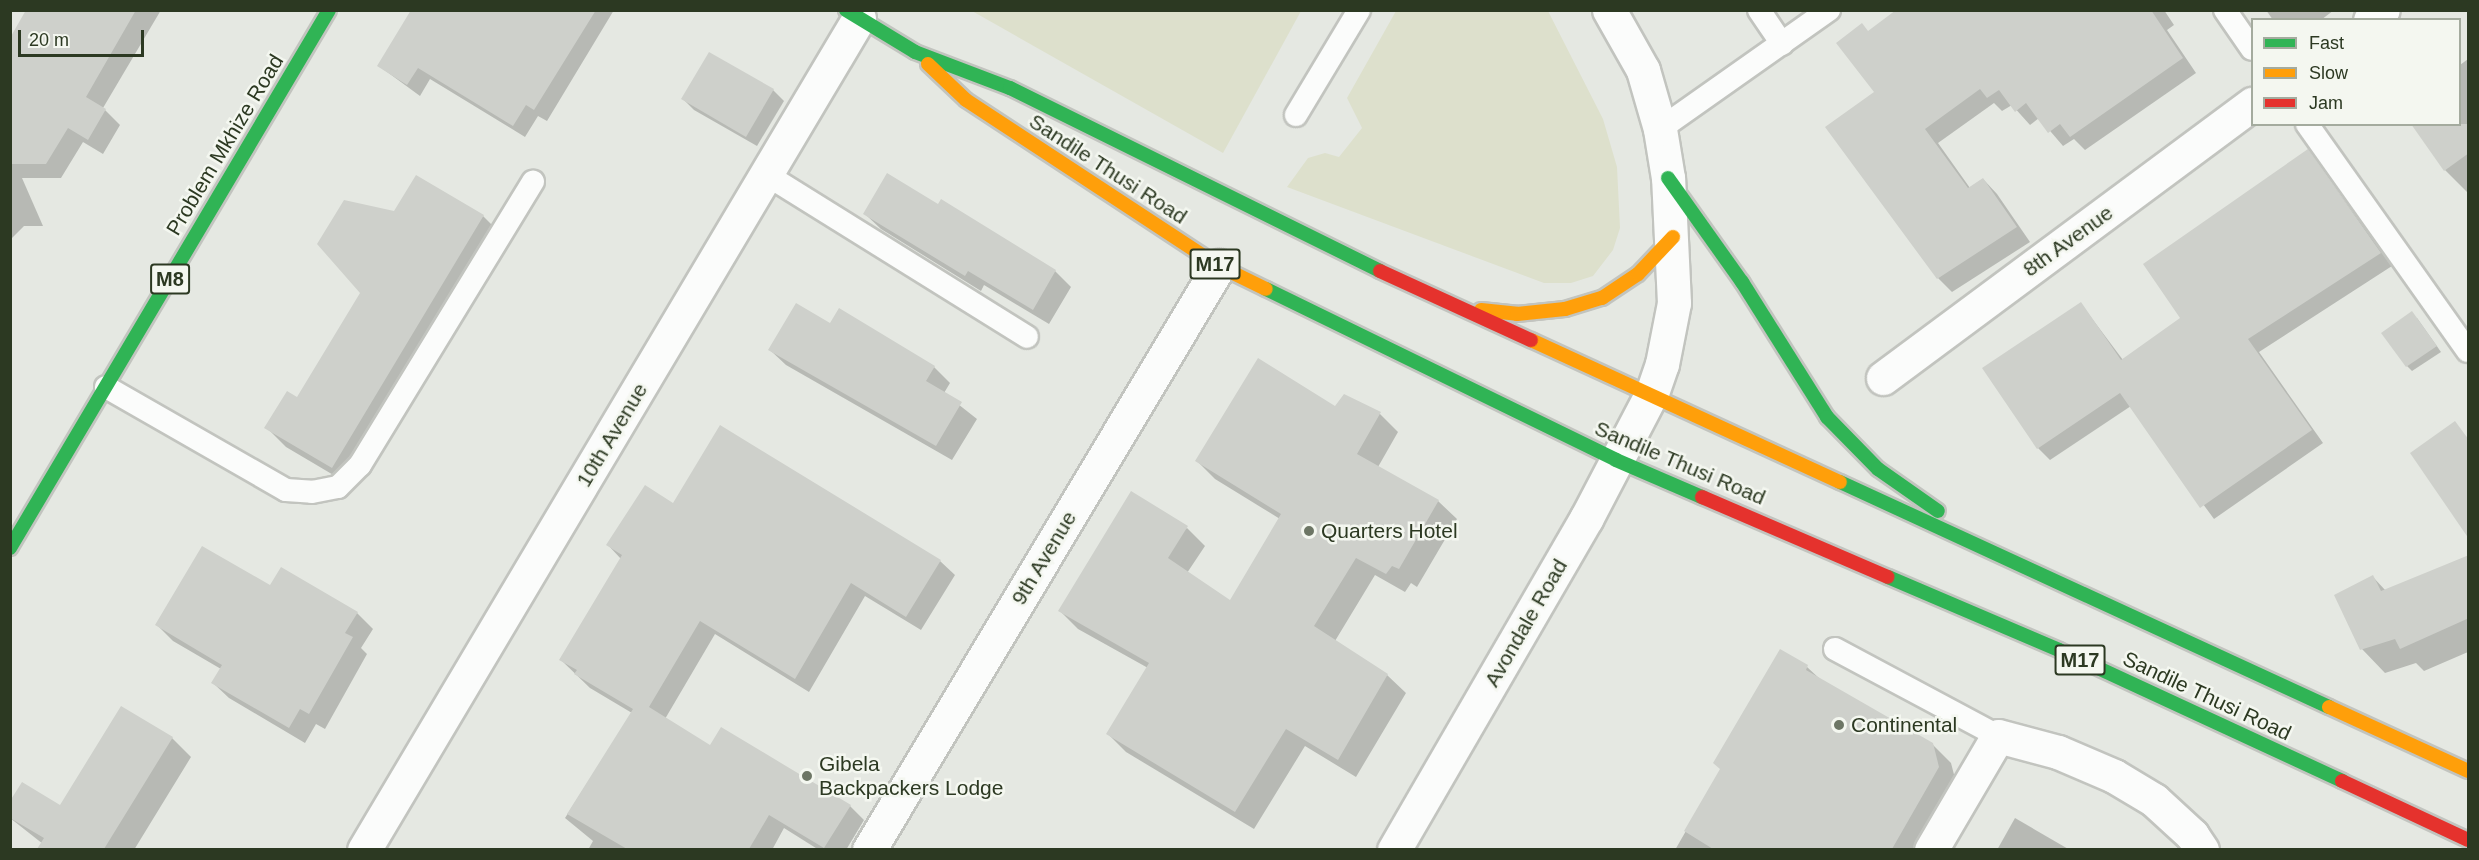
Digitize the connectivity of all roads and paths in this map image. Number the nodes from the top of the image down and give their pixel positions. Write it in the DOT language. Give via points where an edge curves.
graph roads {
  1 [pos="329,10"];
  2 [pos="1359,10"];
  3 [pos="1609,10"];
  4 [pos="1759,10"];
  5 [pos="1829,10"];
  6 [pos="2225,10"];
  7 [pos="852,14"];
  8 [pos="1782,44"];
  9 [pos="2251,46"];
  10 [pos="915,52"];
  11 [pos="2251,105"];
  12 [pos="1296,115"];
  13 [pos="2308,126"];
  14 [pos="1660,129"];
  15 [pos="767,175"];
  16 [pos="1668,178"];
  17 [pos="534,182"];
  18 [pos="1673,237"];
  19 [pos="1219,267"];
  20 [pos="1459,308"];
  21 [pos="1027,337"];
  22 [pos="2469,351"];
  23 [pos="1883,378"];
  24 [pos="106,387"];
  25 [pos="1652,393"];
  26 [pos="1616,460"];
  27 [pos="10,548"];
  28 [pos="2017,566"];
  29 [pos="1835,649"];
  30 [pos="1998,736"];
  31 [pos="2469,771"];
  32 [pos="2469,840"];
  33 [pos="364,849"];
  34 [pos="868,849"];
  35 [pos="1394,849"];
  36 [pos="1931,849"];
  37 [pos="2202,849"];
  1 -- 24 [label="main road, Problem Mkhize Road / M8"];
  2 -- 12 [label="lane"];
  3 -- 14 [label="street, Avondale Road" via="1643,70"];
  4 -- 8 [label="lane"];
  5 -- 8 [label="lane"];
  6 -- 9 [label="lane"];
  7 -- 10 [label="main road, Sandile Thusi Road / M17"];
  7 -- 15 [label="street, 10th Avenue"];
  8 -- 14 [label="lane"];
  10 -- 19 [label="main road, Sandile Thusi Road / M17" via="966,100"];
  10 -- 20 [label="main road, Sandile Thusi Road / M17" via="1010,88"];
  11 -- 23 [label="street, 8th Avenue"];
  13 -- 22 [label="lane"];
  14 -- 16 [label="street, Avondale Road"];
  15 -- 21 [label="lane"];
  15 -- 33 [label="street, 10th Avenue"];
  16 -- 18 [label="street, Avondale Road"];
  16 -- 28 [label="main road" via="1742,282 1827,417 1878,469"];
  17 -- 24 [label="lane" via="360,465 338,487 312,492 286,490"];
  18 -- 20 [label="main road" via="1638,274 1602,298 1565,309 1517,314"];
  18 -- 25 [label="street, Avondale Road" via="1674,303"];
  19 -- 26 [label="main road, Sandile Thusi Road / M17"];
  19 -- 34 [label="street, 9th Avenue"];
  20 -- 25 [label="main road, Sandile Thusi Road / M17"];
  24 -- 27 [label="main road, Problem Mkhize Road / M8"];
  25 -- 26 [label="street, Avondale Road"];
  25 -- 28 [label="main road, Sandile Thusi Road / M17"];
  26 -- 32 [label="main road, Sandile Thusi Road / M17" via="2059,650"];
  26 -- 35 [label="street, Avondale Road" via="1586,519"];
  28 -- 31 [label="main road, Sandile Thusi Road / M17"];
  29 -- 30 [label="lane"];
  30 -- 36 [label="street"];
  30 -- 37 [label="street" via="2058,752 2114,776 2154,800"];
}
